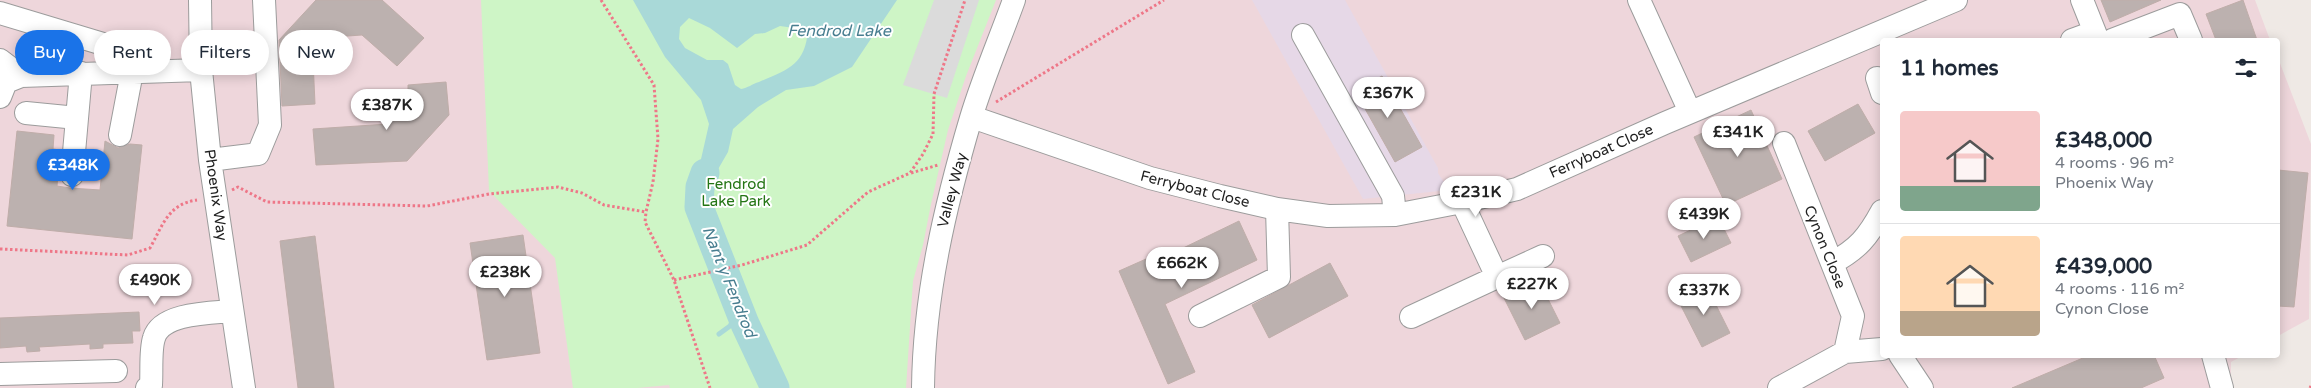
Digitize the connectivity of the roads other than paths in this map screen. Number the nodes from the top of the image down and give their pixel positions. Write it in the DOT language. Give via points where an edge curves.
graph roads {
  1 [pos="200,0"];
  2 [pos="264,0"];
  3 [pos="1014,0"];
  4 [pos="1639,0"];
  5 [pos="1956,0"];
  6 [pos="2082,0"];
  7 [pos="1913,5"];
  8 [pos="6,9"];
  9 [pos="200,30"];
  10 [pos="1303,35"];
  11 [pos="2101,37"];
  12 [pos="2190,38"];
  13 [pos="94,40"];
  14 [pos="0,60"];
  15 [pos="41,75"];
  16 [pos="81,75"];
  17 [pos="131,75"];
  18 [pos="201,75"];
  19 [pos="21,76"];
  20 [pos="0,97"];
  21 [pos="1690,112"];
  22 [pos="26,113"];
  23 [pos="972,117"];
  24 [pos="77,118"];
  25 [pos="120,135"];
  26 [pos="1784,143"];
  27 [pos="210,160"];
  28 [pos="72,175"];
  29 [pos="1462,202"];
  30 [pos="1277,209"];
  31 [pos="1880,214"];
  32 [pos="1394,215"];
  33 [pos="1543,256"];
  34 [pos="1832,264"];
  35 [pos="1497,277"];
  36 [pos="232,311"];
  37 [pos="1200,316"];
  38 [pos="1411,317"];
  39 [pos="1880,349"];
  40 [pos="1845,352"];
  41 [pos="1902,358"];
  42 [pos="2214,358"];
  43 [pos="116,371"];
  44 [pos="0,374"];
  45 [pos="65,380"];
  46 [pos="1789,386"];
  47 [pos="150,387"];
  48 [pos="244,388"];
  49 [pos="924,388"];
  50 [pos="1922,388"];
  51 [pos="2222,388"];
  1 -- 9 [label="street, Phoenix Way"];
  2 -- 27 [label="street" via="270,125 258,154"];
  3 -- 23 [label="street, Valley Way"];
  4 -- 21 [label="street"];
  5 -- 7 [label="street, Ferryboat Close"];
  6 -- 11 [label="street"];
  7 -- 21 [label="street, Ferryboat Close"];
  8 -- 13 [label="street"];
  10 -- 32 [label="street" via="1393,196"];
  11 -- 12 [label="street" via="2180,14"];
  14 -- 19 [label="street"];
  15 -- 19 [label="street"];
  16 -- 24 [label="street"];
  17 -- 25 [label="street"];
  18 -- 27 [label="street, Phoenix Way"];
  19 -- 20 [label="street" via="6,82"];
  21 -- 29 [label="street, Ferryboat Close" via="1517,189"];
  22 -- 24 [label="street"];
  23 -- 30 [label="street, Ferryboat Close" via="1150,178"];
  23 -- 49 [label="street, Valley Way" via="940,234 930,296"];
  24 -- 28 [label="street"];
  26 -- 34 [label="street, Cynon Close"];
  27 -- 36 [label="street, Phoenix Way"];
  29 -- 32 [label="street, Ferryboat Close"];
  29 -- 35 [label="street"];
  30 -- 32 [label="street, Ferryboat Close" via="1328,216"];
  30 -- 37 [label="street" via="1279,277"];
  31 -- 34 [label="street" via="1864,241"];
  33 -- 35 [label="street"];
  34 -- 40 [label="street, Cynon Close" via="1853,316"];
  35 -- 38 [label="street"];
  36 -- 47 [label="street" via="166,322 154,338"];
  36 -- 48 [label="street, Phoenix Way"];
  39 -- 40 [label="street"];
  40 -- 46 [label="street"];
  41 -- 50 [label="street"];
  42 -- 51 [label="street"];
  43 -- 45 [label="street"];
  44 -- 45 [label="street"];
}
